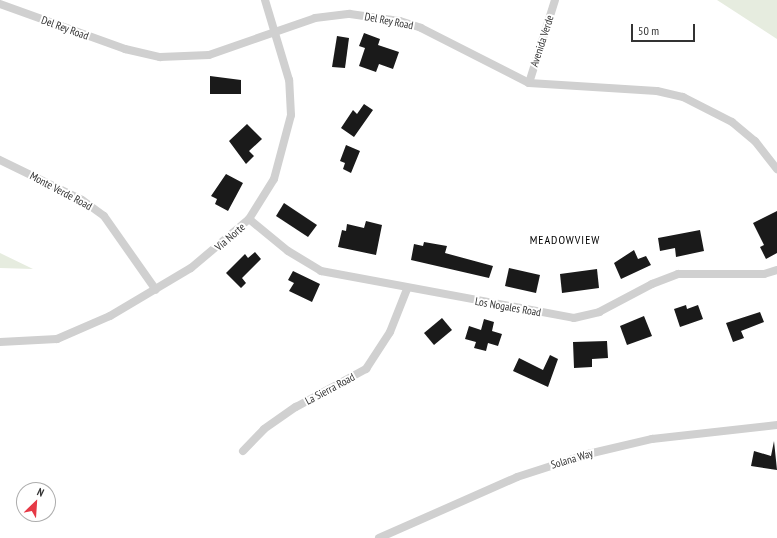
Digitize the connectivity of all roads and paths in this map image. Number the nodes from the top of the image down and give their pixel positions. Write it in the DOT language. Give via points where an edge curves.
graph roads {
  1 [pos="265,0"];
  2 [pos="555,0"];
  3 [pos="0,4"];
  4 [pos="275,31"];
  5 [pos="529,83"];
  6 [pos="0,160"];
  7 [pos="777,169"];
  8 [pos="249,220"];
  9 [pos="777,270"];
  10 [pos="407,289"];
  11 [pos="156,290"];
  12 [pos="0,342"];
  13 [pos="777,425"];
  14 [pos="243,451"];
  15 [pos="379,538"];
  1 -- 4 [label="street, Via Norte"];
  2 -- 5 [label="street, Avenida Verde"];
  3 -- 4 [label="street, Del Rey Road" via="125,49 160,57 209,55"];
  4 -- 5 [label="street, Del Rey Road" via="315,18 350,14 400,21 421,28 496,69"];
  4 -- 8 [label="street, Via Norte" via="289,80 291,115 274,179"];
  5 -- 7 [label="street, Del Rey Road" via="657,92 682,97 732,122 755,141"];
  6 -- 11 [label="street, Monte Verde Road" via="82,200 104,216"];
  8 -- 10 [label="street, Los Nogales Road" via="288,251 321,271"];
  8 -- 11 [label="street, Via Norte" via="229,240"];
  9 -- 10 [label="street, Los Nogales Road" via="764,274 678,274 652,284 600,312 574,318"];
  10 -- 14 [label="street, La Sierra Road" via="390,332 366,369 296,407 264,429"];
  11 -- 12 [label="street, Via Norte" via="58,339"];
  13 -- 15 [label="street, Solana Way" via="652,439 588,454 517,477"];
}
